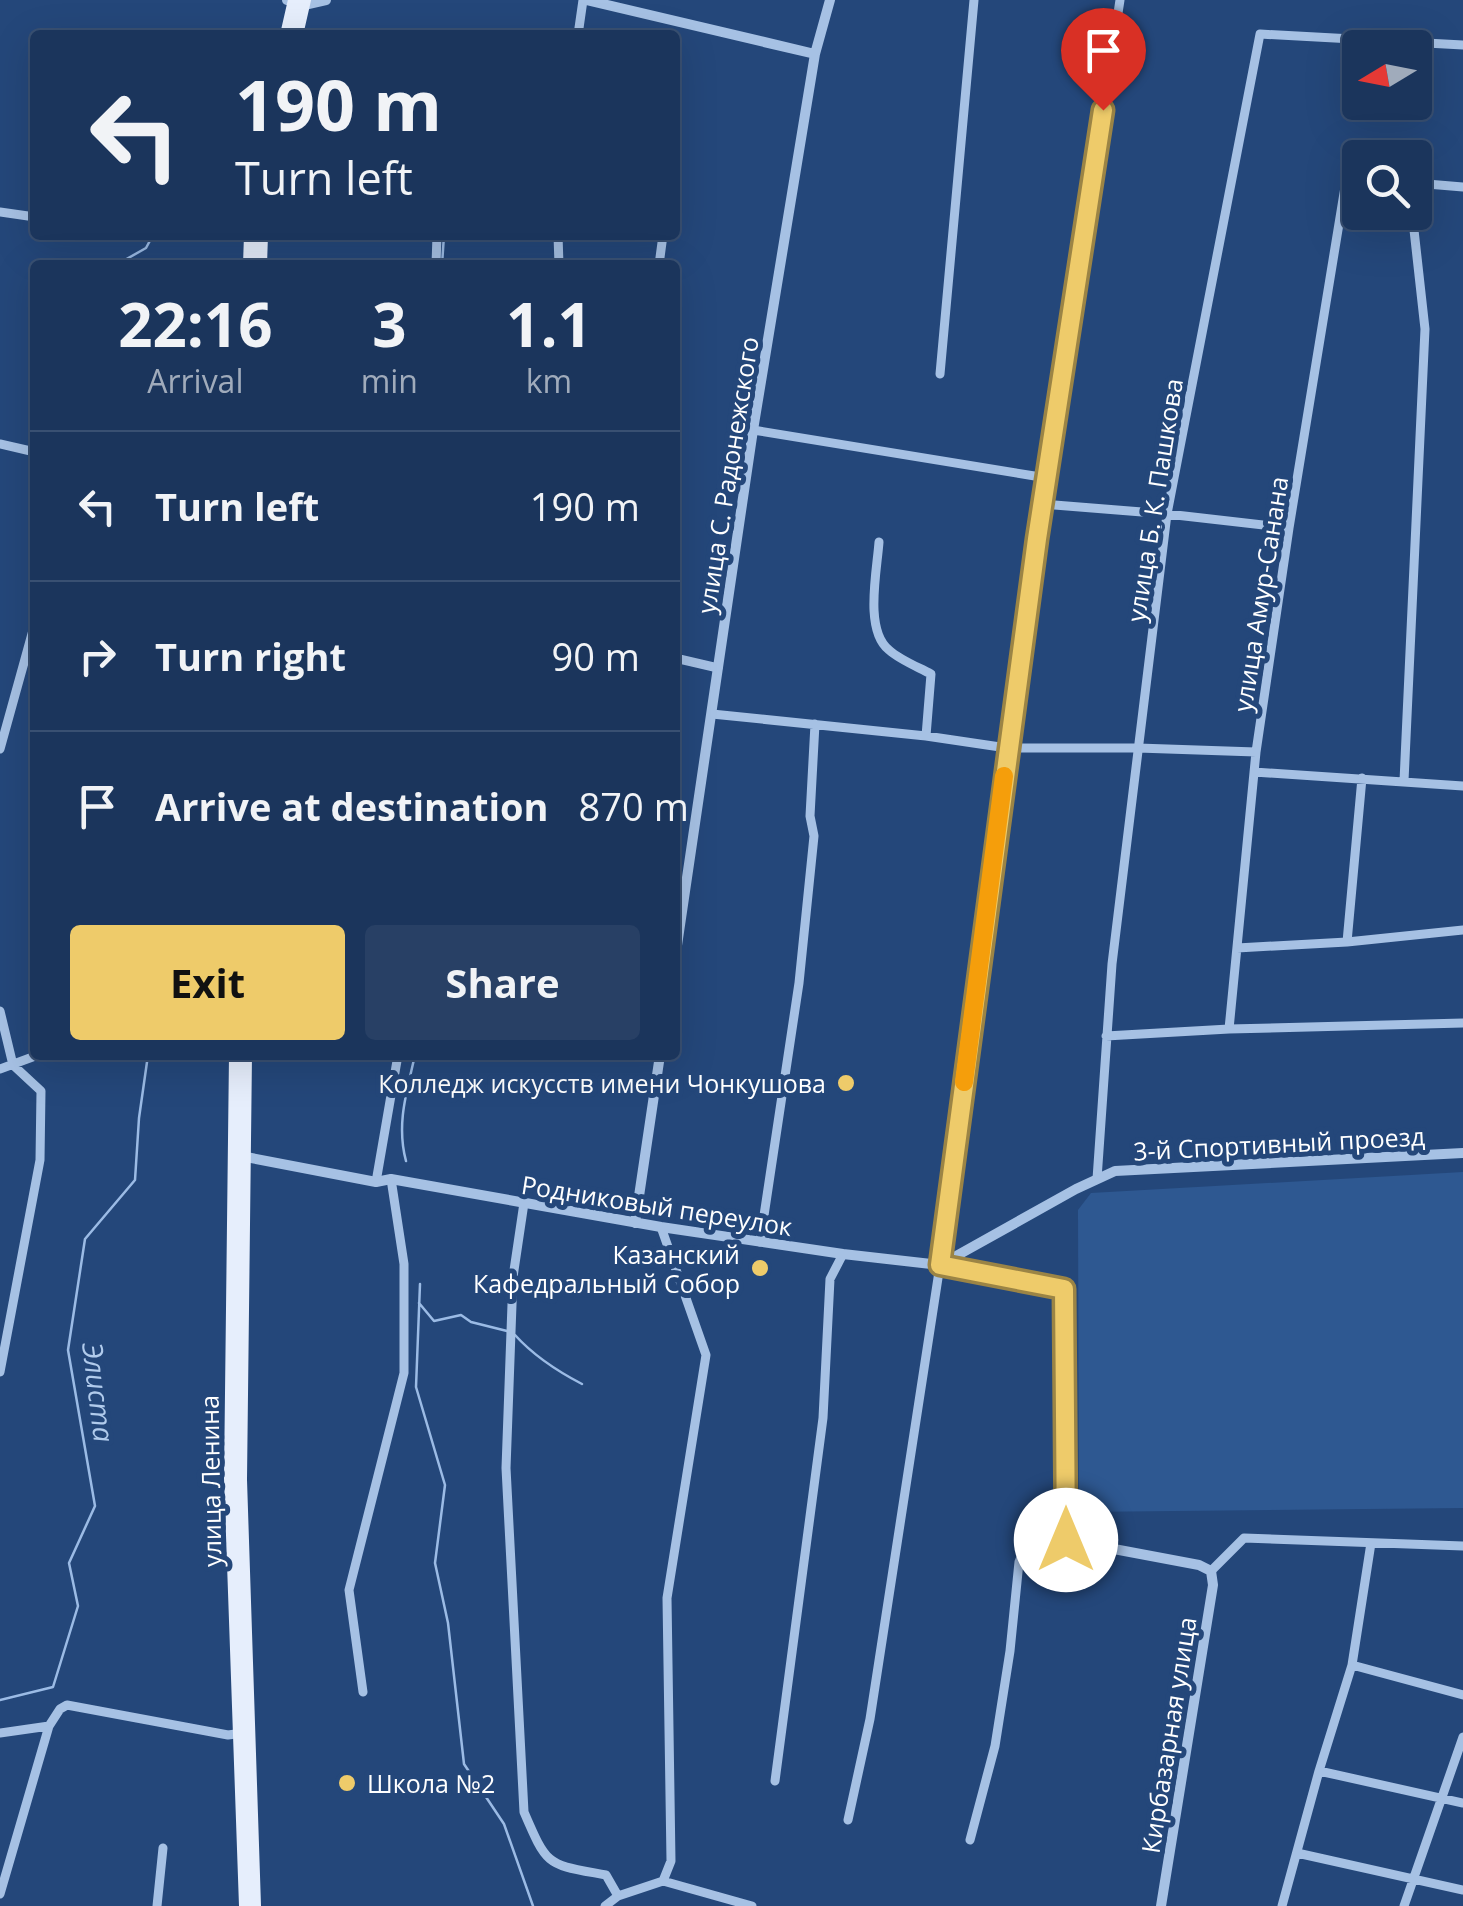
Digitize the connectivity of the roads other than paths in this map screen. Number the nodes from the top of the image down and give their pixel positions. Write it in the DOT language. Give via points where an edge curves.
graph roads {
  1 [pos="326,0"];
  2 [pos="584,0"];
  3 [pos="830,0"];
  4 [pos="974,0"];
  5 [pos="1120,0"];
  6 [pos="297,1"];
  7 [pos="288,30"];
  8 [pos="298,30"];
  9 [pos="579,30"];
  10 [pos="1463,44"];
  11 [pos="815,54"];
  12 [pos="1432,184"];
  13 [pos="1463,187"];
  14 [pos="1342,205"];
  15 [pos="0,212"];
  16 [pos="30,217"];
  17 [pos="1414,230"];
  18 [pos="940,374"];
  19 [pos="753,430"];
  20 [pos="0,444"];
  21 [pos="30,451"];
  22 [pos="1046,478"];
  23 [pos="1042,504"];
  24 [pos="1167,514"];
  25 [pos="1289,528"];
  26 [pos="879,542"];
  27 [pos="30,640"];
  28 [pos="680,659"];
  29 [pos="718,668"];
  30 [pos="712,714"];
  31 [pos="815,724"];
  32 [pos="2,732"];
  33 [pos="926,736"];
  34 [pos="1007,748"];
  35 [pos="1138,748"];
  36 [pos="0,749"];
  37 [pos="1256,752"];
  38 [pos="1254,772"];
  39 [pos="1362,778"];
  40 [pos="1404,782"];
  41 [pos="1463,786"];
  42 [pos="680,925"];
  43 [pos="1463,930"];
  44 [pos="1347,942"];
  45 [pos="1238,948"];
  46 [pos="0,1012"];
  47 [pos="1463,1023"];
  48 [pos="1228,1029"];
  49 [pos="1106,1036"];
  50 [pos="30,1058"];
  51 [pos="235,1060"];
  52 [pos="246,1060"];
  53 [pos="397,1060"];
  54 [pos="659,1060"];
  55 [pos="13,1065"];
  56 [pos="0,1069"];
  57 [pos="1463,1153"];
  58 [pos="240,1157"];
  59 [pos="392,1178"];
  60 [pos="1097,1180"];
  61 [pos="376,1182"];
  62 [pos="524,1203"];
  63 [pos="635,1223"];
  64 [pos="661,1227"];
  65 [pos="760,1242"];
  66 [pos="843,1254"];
  67 [pos="940,1265"];
  68 [pos="0,1372"];
  69 [pos="1066,1540"];
  70 [pos="1370,1544"];
  71 [pos="1463,1546"];
  72 [pos="1210,1571"];
  73 [pos="1352,1665"];
  74 [pos="362,1692"];
  75 [pos="1463,1695"];
  76 [pos="49,1726"];
  77 [pos="0,1733"];
  78 [pos="243,1733"];
  79 [pos="1463,1737"];
  80 [pos="1319,1771"];
  81 [pos="775,1780"];
  82 [pos="1442,1798"];
  83 [pos="1463,1803"];
  84 [pos="848,1820"];
  85 [pos="970,1840"];
  86 [pos="163,1848"];
  87 [pos="1297,1853"];
  88 [pos="1415,1879"];
  89 [pos="664,1881"];
  90 [pos="1463,1890"];
  91 [pos="0,1894"];
  92 [pos="618,1896"];
  93 [pos="157,1906"];
  94 [pos="245,1906"];
  95 [pos="255,1906"];
  96 [pos="604,1906"];
  97 [pos="752,1906"];
  98 [pos="1161,1906"];
  99 [pos="1282,1906"];
  100 [pos="1404,1906"];
  1 -- 6 [label="street"];
  2 -- 9 [label="street"];
  2 -- 11 [label="street"];
  3 -- 11 [label="street, улица С. Радонежского"];
  4 -- 18 [label="street"];
  5 -- 22 [label="street"];
  6 -- 7 [label="main road"];
  6 -- 8 [label="main road"];
  10 -- 24 [label="street, улица Б. К. Пашкова" via="1260,34"];
  11 -- 19 [label="street, улица С. Радонежского"];
  12 -- 13 [label="street"];
  14 -- 25 [label="street, улица Амур-Санана"];
  15 -- 16 [label="street"];
  17 -- 40 [label="street" via="1424,329"];
  19 -- 22 [label="street"];
  19 -- 29 [label="street, улица С. Радонежского"];
  20 -- 21 [label="street"];
  22 -- 23 [label="street"];
  23 -- 24 [label="street"];
  23 -- 34 [label="street"];
  24 -- 25 [label="street"];
  24 -- 35 [label="street, улица Б. К. Пашкова"];
  25 -- 37 [label="street, улица Амур-Санана"];
  26 -- 33 [label="street" via="874,622 888,650 931,674"];
  27 -- 32 [label="street"];
  28 -- 29 [label="street"];
  29 -- 30 [label="street, улица С. Радонежского"];
  30 -- 31 [label="street"];
  30 -- 42 [label="street, улица С. Радонежского"];
  31 -- 33 [label="street"];
  31 -- 65 [label="street" via="814,836 801,965"];
  32 -- 36 [label="street"];
  33 -- 34 [label="street"];
  34 -- 35 [label="street"];
  34 -- 67 [label="street"];
  35 -- 37 [label="street"];
  35 -- 49 [label="street, улица Б. К. Пашкова"];
  37 -- 38 [label="street, улица Амур-Санана"];
  38 -- 39 [label="street"];
  38 -- 45 [label="street, улица Амур-Санана"];
  39 -- 40 [label="street"];
  39 -- 44 [label="street"];
  40 -- 41 [label="street"];
  43 -- 44 [label="street"];
  44 -- 45 [label="street"];
  45 -- 48 [label="street, улица Амур-Санана"];
  46 -- 55 [label="street"];
  47 -- 48 [label="street"];
  48 -- 49 [label="street"];
  49 -- 60 [label="street, улица Б. К. Пашкова"];
  50 -- 55 [label="street"];
  51 -- 58 [label="main road, улица Ленина"];
  52 -- 58 [label="main road, улица Ленина"];
  53 -- 61 [label="street"];
  54 -- 63 [label="street"];
  55 -- 56 [label="street"];
  55 -- 68 [label="street" via="40,1092 40,1160"];
  57 -- 60 [label="street, 3-й Спортивный проезд" via="1115,1171"];
  58 -- 61 [label="street, Родниковый переулок"];
  58 -- 78 [label="main road, улица Ленина" via="230,1478"];
  59 -- 61 [label="street, Родниковый переулок"];
  59 -- 62 [label="street, Родниковый переулок"];
  59 -- 74 [label="street" via="404,1264 404,1372 349,1590"];
  60 -- 67 [label="street, 3-й Спортивный проезд"];
  62 -- 63 [label="street, Родниковый переулок"];
  62 -- 92 [label="street" via="513,1277 506,1468 524,1812 541,1852 559,1866 606,1875"];
  63 -- 64 [label="street, Родниковый переулок"];
  64 -- 65 [label="street, Родниковый переулок"];
  64 -- 89 [label="street" via="706,1355 667,1598 671,1861"];
  65 -- 66 [label="street, Родниковый переулок"];
  66 -- 67 [label="street, Родниковый переулок"];
  66 -- 81 [label="street" via="830,1279 823,1418"];
  67 -- 69 [label="street, Родниковый переулок" via="1064,1289"];
  67 -- 84 [label="street" via="870,1719"];
  69 -- 72 [label="street"];
  69 -- 85 [label="street" via="1036,1538 1022,1552 995,1746"];
  70 -- 71 [label="street"];
  70 -- 72 [label="street" via="1244,1538"];
  70 -- 73 [label="street"];
  72 -- 98 [label="street, Кирбазарная улица"];
  73 -- 75 [label="street"];
  73 -- 80 [label="street"];
  76 -- 77 [label="street"];
  76 -- 78 [label="street" via="67,1705"];
  76 -- 91 [label="street"];
  78 -- 94 [label="main road, улица Ленина"];
  78 -- 95 [label="main road, улица Ленина"];
  79 -- 82 [label="street"];
  80 -- 82 [label="street"];
  80 -- 87 [label="street"];
  82 -- 83 [label="street"];
  82 -- 88 [label="street"];
  86 -- 93 [label="street"];
  87 -- 88 [label="street"];
  87 -- 99 [label="street"];
  88 -- 90 [label="street"];
  88 -- 100 [label="street"];
  89 -- 92 [label="street"];
  89 -- 97 [label="street"];
  92 -- 96 [label="street"];
}
